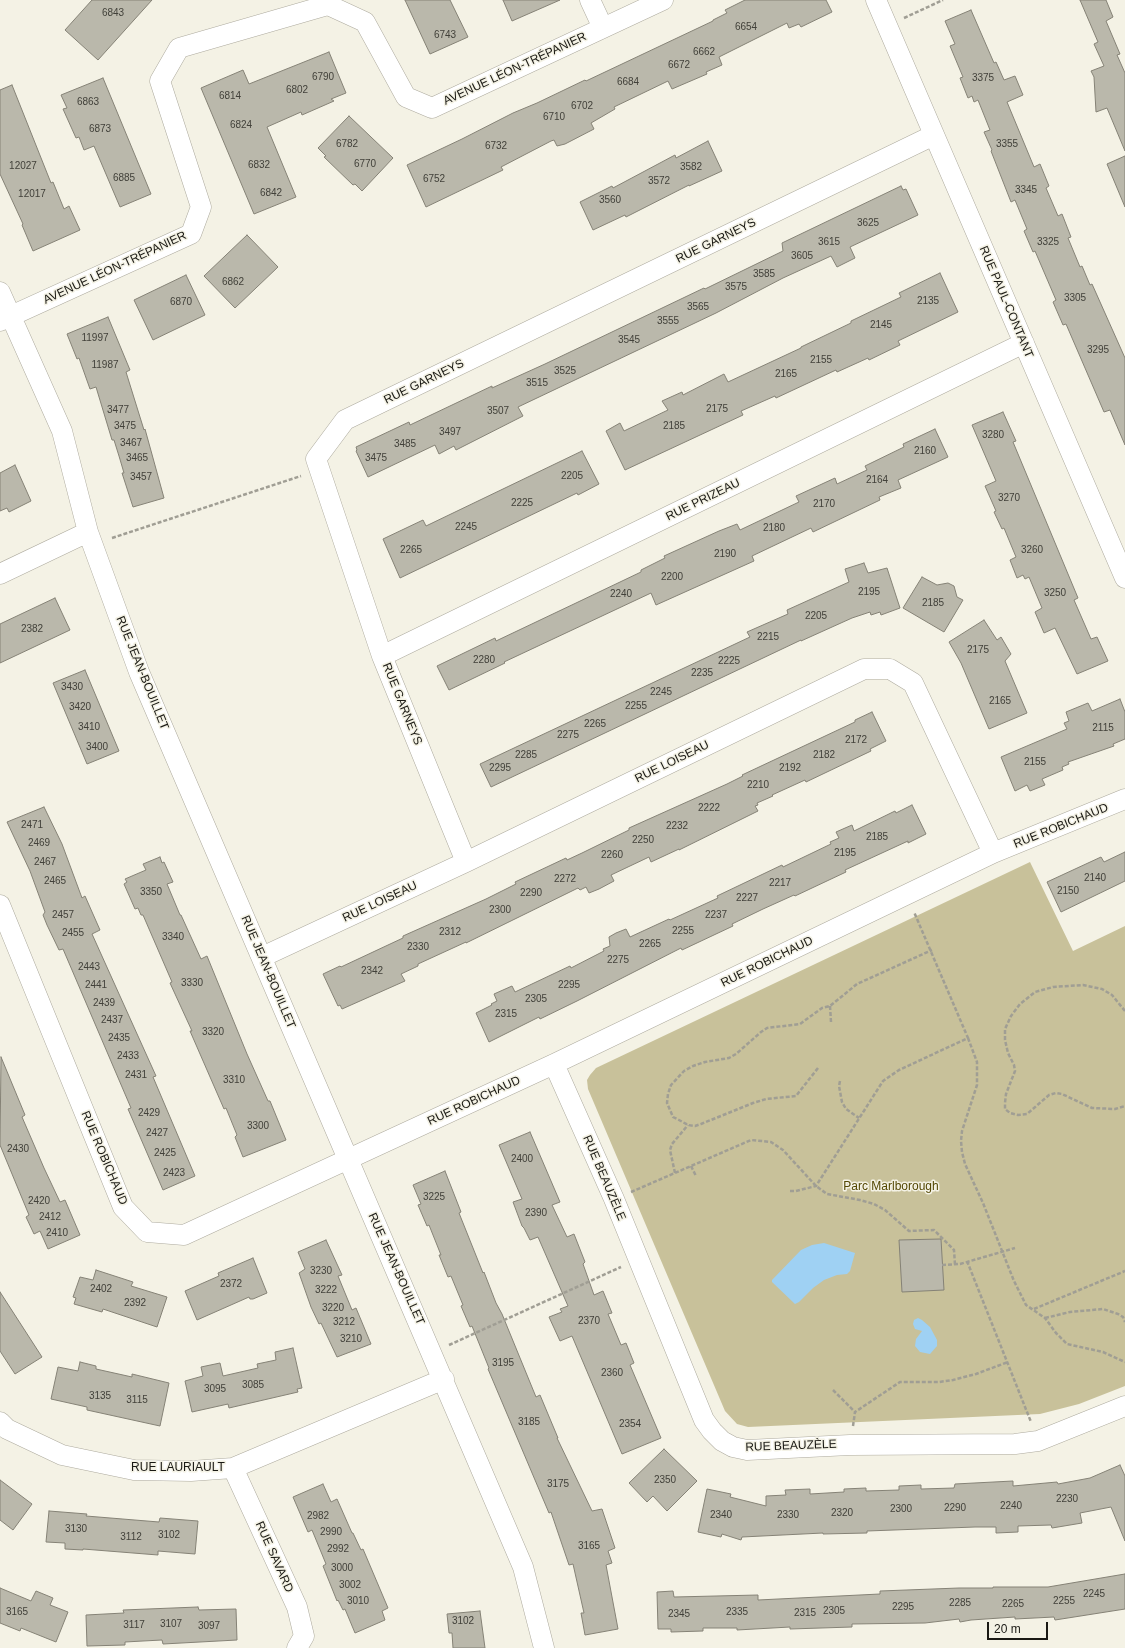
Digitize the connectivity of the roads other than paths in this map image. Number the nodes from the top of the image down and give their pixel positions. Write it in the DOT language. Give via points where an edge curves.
graph roads {
  1 [pos="590,0"];
  2 [pos="663,0"];
  3 [pos="876,0"];
  4 [pos="603,28"];
  5 [pos="934,135"];
  6 [pos="0,292"];
  7 [pos="5,318"];
  8 [pos="1024,343"];
  9 [pos="90,538"];
  10 [pos="0,574"];
  11 [pos="1125,578"];
  12 [pos="382,656"];
  13 [pos="1125,799"];
  14 [pos="993,853"];
  15 [pos="466,862"];
  16 [pos="0,905"];
  17 [pos="262,957"];
  18 [pos="554,1064"];
  19 [pos="348,1160"];
  20 [pos="444,1379"];
  21 [pos="1125,1406"];
  22 [pos="0,1422"];
  23 [pos="233,1468"];
  24 [pos="297,1648"];
  25 [pos="544,1648"];
  1 -- 4 [label="street"];
  2 -- 4 [label="street, AVENUE LÉON-TRÉPANIER"];
  3 -- 5 [label="street, RUE PAUL-CONTANT"];
  4 -- 7 [label="street, AVENUE LÉON-TRÉPANIER" via="432,108 406,97 365,22 328,5 179,48 160,81 201,207 191,234"];
  5 -- 8 [label="street, RUE PAUL-CONTANT"];
  5 -- 12 [label="street, RUE GARNEYS" via="345,420 316,459"];
  6 -- 7 [label="street, RUE JEAN-BOUILLET"];
  7 -- 9 [label="street, RUE JEAN-BOUILLET" via="62,431"];
  8 -- 11 [label="street, RUE PAUL-CONTANT"];
  8 -- 12 [label="street, RUE PRIZEAU"];
  9 -- 10 [label="street"];
  9 -- 17 [label="street, RUE JEAN-BOUILLET" via="139,672"];
  12 -- 15 [label="street, RUE GARNEYS"];
  13 -- 14 [label="street, RUE ROBICHAUD"];
  14 -- 15 [label="street, RUE LOISEAU" via="913,683 890,669 864,669"];
  14 -- 18 [label="street, RUE ROBICHAUD"];
  15 -- 17 [label="street, RUE LOISEAU"];
  16 -- 19 [label="street, RUE ROBICHAUD" via="122,1207 147,1232 184,1236"];
  17 -- 19 [label="street, RUE JEAN-BOUILLET"];
  18 -- 19 [label="street, RUE ROBICHAUD"];
  18 -- 21 [label="street, RUE BEAUZÈLE" via="614,1199 704,1420 722,1441 747,1450 850,1445 1015,1444 1038,1441"];
  19 -- 20 [label="street, RUE JEAN-BOUILLET"];
  20 -- 23 [label="street, RUE LAURIAULT"];
  20 -- 25 [label="street, RUE JEAN-BOUILLET" via="523,1567"];
  22 -- 23 [label="street, RUE LAURIAULT" via="7,1429 62,1455 134,1470"];
  23 -- 24 [label="street, RUE SAVARD" via="297,1607 304,1636"];
}
